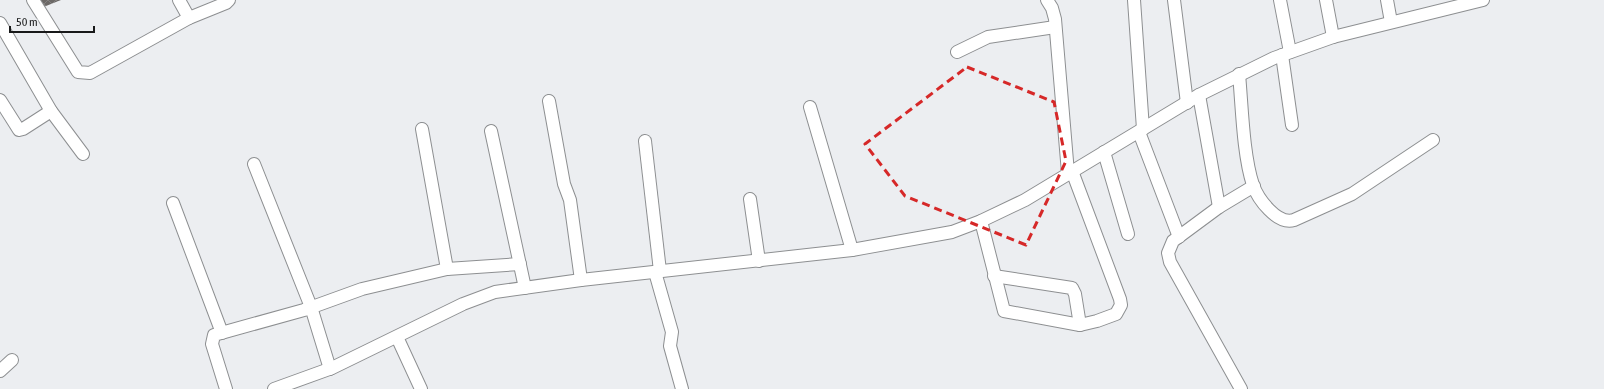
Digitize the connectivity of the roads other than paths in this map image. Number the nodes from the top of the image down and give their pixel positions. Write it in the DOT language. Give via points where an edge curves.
graph roads {
  1 [pos="33,0"];
  2 [pos="179,0"];
  3 [pos="229,0"];
  4 [pos="1047,0"];
  5 [pos="1134,0"];
  6 [pos="1174,0"];
  7 [pos="1280,0"];
  8 [pos="1326,0"];
  9 [pos="1387,0"];
  10 [pos="1483,0"];
  11 [pos="1450,4"];
  12 [pos="188,18"];
  13 [pos="1391,22"];
  14 [pos="0,23"];
  15 [pos="1056,26"];
  16 [pos="1333,37"];
  17 [pos="958,52"];
  18 [pos="1286,54"];
  19 [pos="1239,74"];
  20 [pos="1199,95"];
  21 [pos="0,100"];
  22 [pos="549,101"];
  23 [pos="1187,103"];
  24 [pos="810,108"];
  25 [pos="51,111"];
  26 [pos="1292,125"];
  27 [pos="422,130"];
  28 [pos="1141,130"];
  29 [pos="491,131"];
  30 [pos="1433,140"];
  31 [pos="645,141"];
  32 [pos="1104,152"];
  33 [pos="83,154"];
  34 [pos="254,164"];
  35 [pos="1070,172"];
  36 [pos="1254,186"];
  37 [pos="750,199"];
  38 [pos="173,203"];
  39 [pos="1219,207"];
  40 [pos="982,221"];
  41 [pos="1128,234"];
  42 [pos="1179,237"];
  43 [pos="852,250"];
  44 [pos="759,261"];
  45 [pos="520,264"];
  46 [pos="447,269"];
  47 [pos="657,272"];
  48 [pos="994,276"];
  49 [pos="581,280"];
  50 [pos="526,288"];
  51 [pos="311,307"];
  52 [pos="1080,325"];
  53 [pos="222,333"];
  54 [pos="397,337"];
  55 [pos="12,360"];
  56 [pos="330,369"];
  57 [pos="0,371"];
  58 [pos="226,389"];
  59 [pos="274,389"];
  60 [pos="421,389"];
  61 [pos="682,389"];
  62 [pos="1241,389"];
  1 -- 12 [label="street" via="70,61 78,72 83,74 90,74"];
  2 -- 12 [label="street"];
  3 -- 12 [label="street"];
  4 -- 15 [label="street" via="1052,8"];
  5 -- 28 [label="street"];
  6 -- 23 [label="street"];
  7 -- 18 [label="street"];
  8 -- 16 [label="street"];
  9 -- 13 [label="street"];
  10 -- 11 [label="street"];
  11 -- 13 [label="street"];
  13 -- 16 [label="street"];
  14 -- 25 [label="street"];
  15 -- 17 [label="street" via="988,37"];
  15 -- 35 [label="street"];
  16 -- 18 [label="street"];
  18 -- 19 [label="street"];
  18 -- 26 [label="street"];
  19 -- 20 [label="street"];
  19 -- 36 [label="street" via="1247,150"];
  20 -- 23 [label="street"];
  20 -- 39 [label="street"];
  21 -- 25 [label="street" via="19,130"];
  22 -- 49 [label="street" via="564,184 570,200"];
  23 -- 28 [label="street"];
  24 -- 43 [label="street"];
  25 -- 33 [label="street"];
  27 -- 46 [label="street"];
  28 -- 32 [label="street"];
  28 -- 42 [label="street"];
  29 -- 45 [label="street"];
  30 -- 36 [label="street" via="1352,194 1294,220 1279,219 1273,214"];
  31 -- 47 [label="street"];
  32 -- 35 [label="street"];
  32 -- 41 [label="street"];
  34 -- 51 [label="street"];
  35 -- 40 [label="street" via="1024,200"];
  35 -- 52 [label="street" via="1121,305 1119,311 1111,316"];
  36 -- 39 [label="street"];
  37 -- 44 [label="street"];
  38 -- 53 [label="street"];
  39 -- 42 [label="street"];
  40 -- 43 [label="street" via="940,235"];
  40 -- 48 [label="street"];
  42 -- 62 [label="street" via="1171,244 1168,253 1170,262"];
  43 -- 44 [label="street"];
  44 -- 47 [label="street"];
  45 -- 46 [label="street"];
  45 -- 50 [label="street"];
  46 -- 51 [label="street" via="362,289"];
  47 -- 49 [label="street"];
  47 -- 61 [label="street" via="672,332 670,346"];
  48 -- 52 [label="street" via="1004,311"];
  48 -- 52 [label="street" via="1072,288"];
  49 -- 50 [label="street"];
  50 -- 54 [label="street" via="495,292 480,297"];
  51 -- 53 [label="street"];
  51 -- 56 [label="street"];
  53 -- 58 [label="street" via="214,335 212,340"];
  54 -- 56 [label="street"];
  54 -- 60 [label="street"];
  55 -- 57 [label="street"];
  56 -- 59 [label="street"];
}
